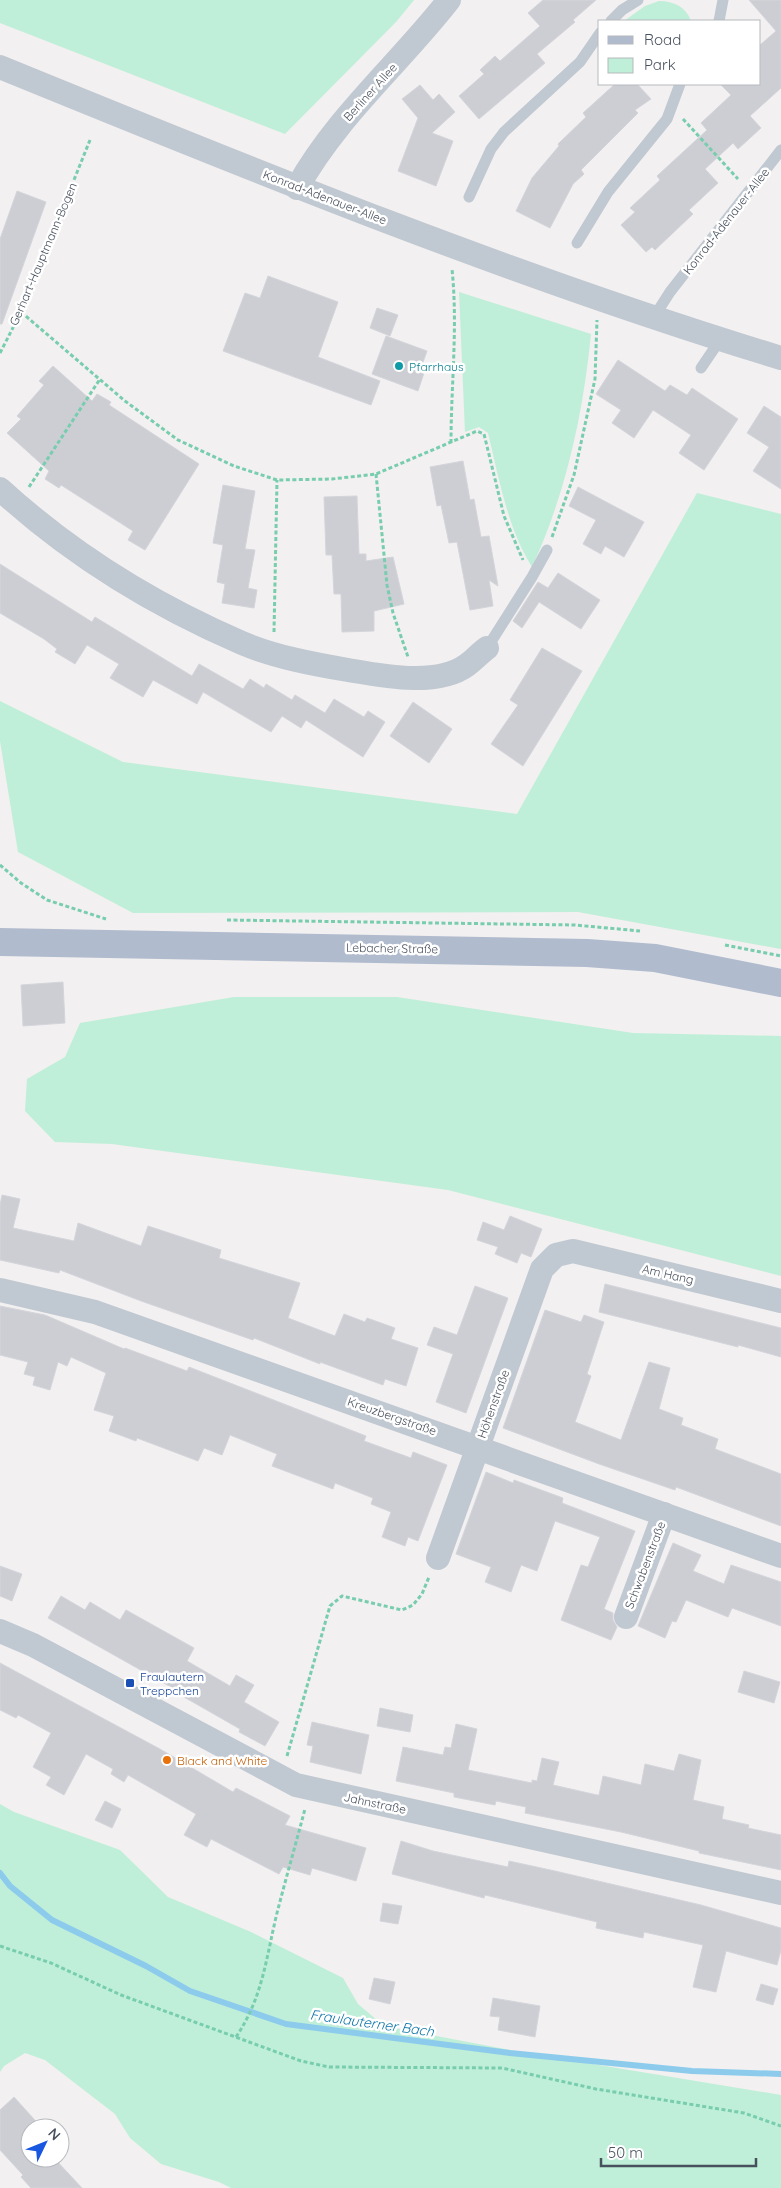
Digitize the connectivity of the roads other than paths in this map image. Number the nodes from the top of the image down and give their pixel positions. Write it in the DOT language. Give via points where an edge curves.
graph roads {
  1 [pos="449,0"];
  2 [pos="638,0"];
  3 [pos="723,0"];
  4 [pos="611,20"];
  5 [pos="719,20"];
  6 [pos="598,36"];
  7 [pos="0,67"];
  8 [pos="680,85"];
  9 [pos="781,150"];
  10 [pos="297,188"];
  11 [pos="469,197"];
  12 [pos="577,243"];
  13 [pos="654,317"];
  14 [pos="720,340"];
  15 [pos="781,358"];
  16 [pos="701,368"];
  17 [pos="0,489"];
  18 [pos="547,550"];
  19 [pos="487,648"];
  20 [pos="0,942"];
  21 [pos="781,983"];
  22 [pos="556,1255"];
  23 [pos="0,1290"];
  24 [pos="781,1301"];
  25 [pos="478,1446"];
  26 [pos="664,1514"];
  27 [pos="781,1556"];
  28 [pos="438,1558"];
  29 [pos="626,1617"];
  30 [pos="0,1631"];
  31 [pos="781,1893"];
  1 -- 10 [label="street, Berliner Allee" via="331,135"];
  2 -- 4 [label="lane"];
  3 -- 5 [label="lane"];
  6 -- 11 [label="lane" via="580,62 504,132 491,149"];
  7 -- 10 [label="street, Konrad-Adenauer-Allee"];
  8 -- 12 [label="lane" via="667,119 604,198"];
  9 -- 13 [label="lane, Konrad-Adenauer-Allee"];
  10 -- 13 [label="street, Konrad-Adenauer-Allee"];
  13 -- 14 [label="street, Konrad-Adenauer-Allee"];
  14 -- 15 [label="street, Konrad-Adenauer-Allee"];
  14 -- 16 [label="lane"];
  17 -- 19 [label="street" via="95,565 142,594 243,643 272,653 369,674 415,679 441,676 466,666"];
  18 -- 19 [label="lane"];
  20 -- 21 [label="main road, Lebacher Straße" via="587,952 655,958"];
  22 -- 24 [label="street, Am Hang" via="573,1251"];
  22 -- 25 [label="street, Höhenstraße" via="542,1269"];
  23 -- 25 [label="street, Kreuzbergstraße" via="95,1312"];
  25 -- 26 [label="street, Kreuzbergstraße"];
  25 -- 28 [label="street, Höhenstraße"];
  26 -- 27 [label="street, Kreuzbergstraße"];
  26 -- 29 [label="street, Schwabenstraße"];
  30 -- 31 [label="street, Jahnstraße" via="33,1645 280,1779 310,1790"];
}
